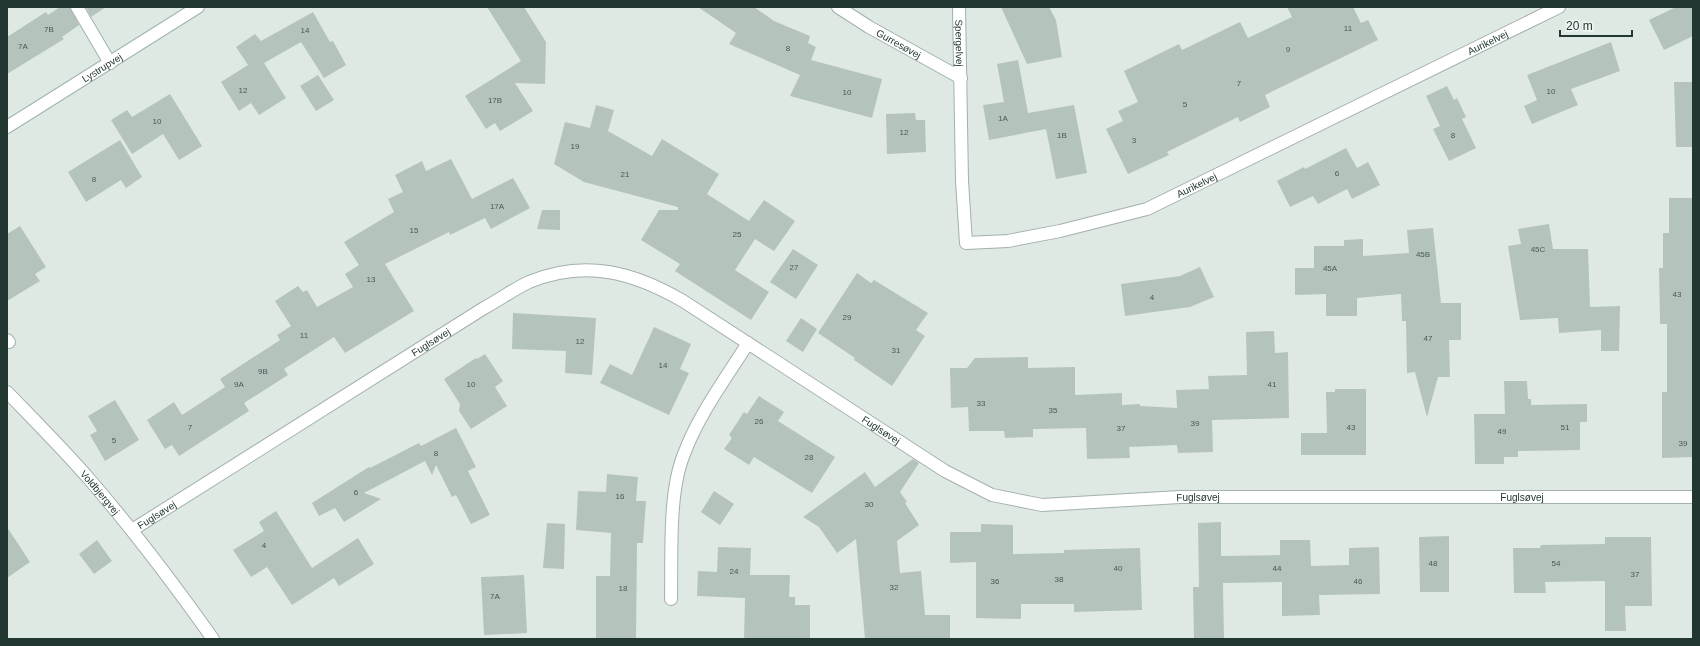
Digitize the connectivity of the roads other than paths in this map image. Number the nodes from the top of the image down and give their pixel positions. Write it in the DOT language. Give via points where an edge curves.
graph roads {
  1 [pos="77,7"];
  2 [pos="198,7"];
  3 [pos="838,7"];
  4 [pos="959,7"];
  5 [pos="1559,7"];
  6 [pos="110,63"];
  7 [pos="961,78"];
  8 [pos="7,127"];
  9 [pos="748,343"];
  10 [pos="7,392"];
  11 [pos="1693,497"];
  12 [pos="132,530"];
  13 [pos="671,599"];
  14 [pos="213,639"];
  1 -- 6 [label="street"];
  2 -- 6 [label="street, Lystrupvej"];
  3 -- 7 [label="street, Gurresøvej"];
  4 -- 7 [label="street, Spergelvej"];
  5 -- 7 [label="street, Aurikelvej" via="1147,209 1008,241 966,243 962,181"];
  6 -- 8 [label="street, Lystrupvej"];
  9 -- 11 [label="street, Fuglsøvej" via="945,471 992,495 1042,505 1180,497"];
  9 -- 12 [label="street, Fuglsøvej" via="677,297 637,278 581,269 558,273 529,283 484,308"];
  9 -- 13 [label="street" via="700,420 683,454 674,494"];
  10 -- 12 [label="street, Voldbjergvej" via="55,441"];
  12 -- 14 [label="street, Voldbjergvej"];
}
